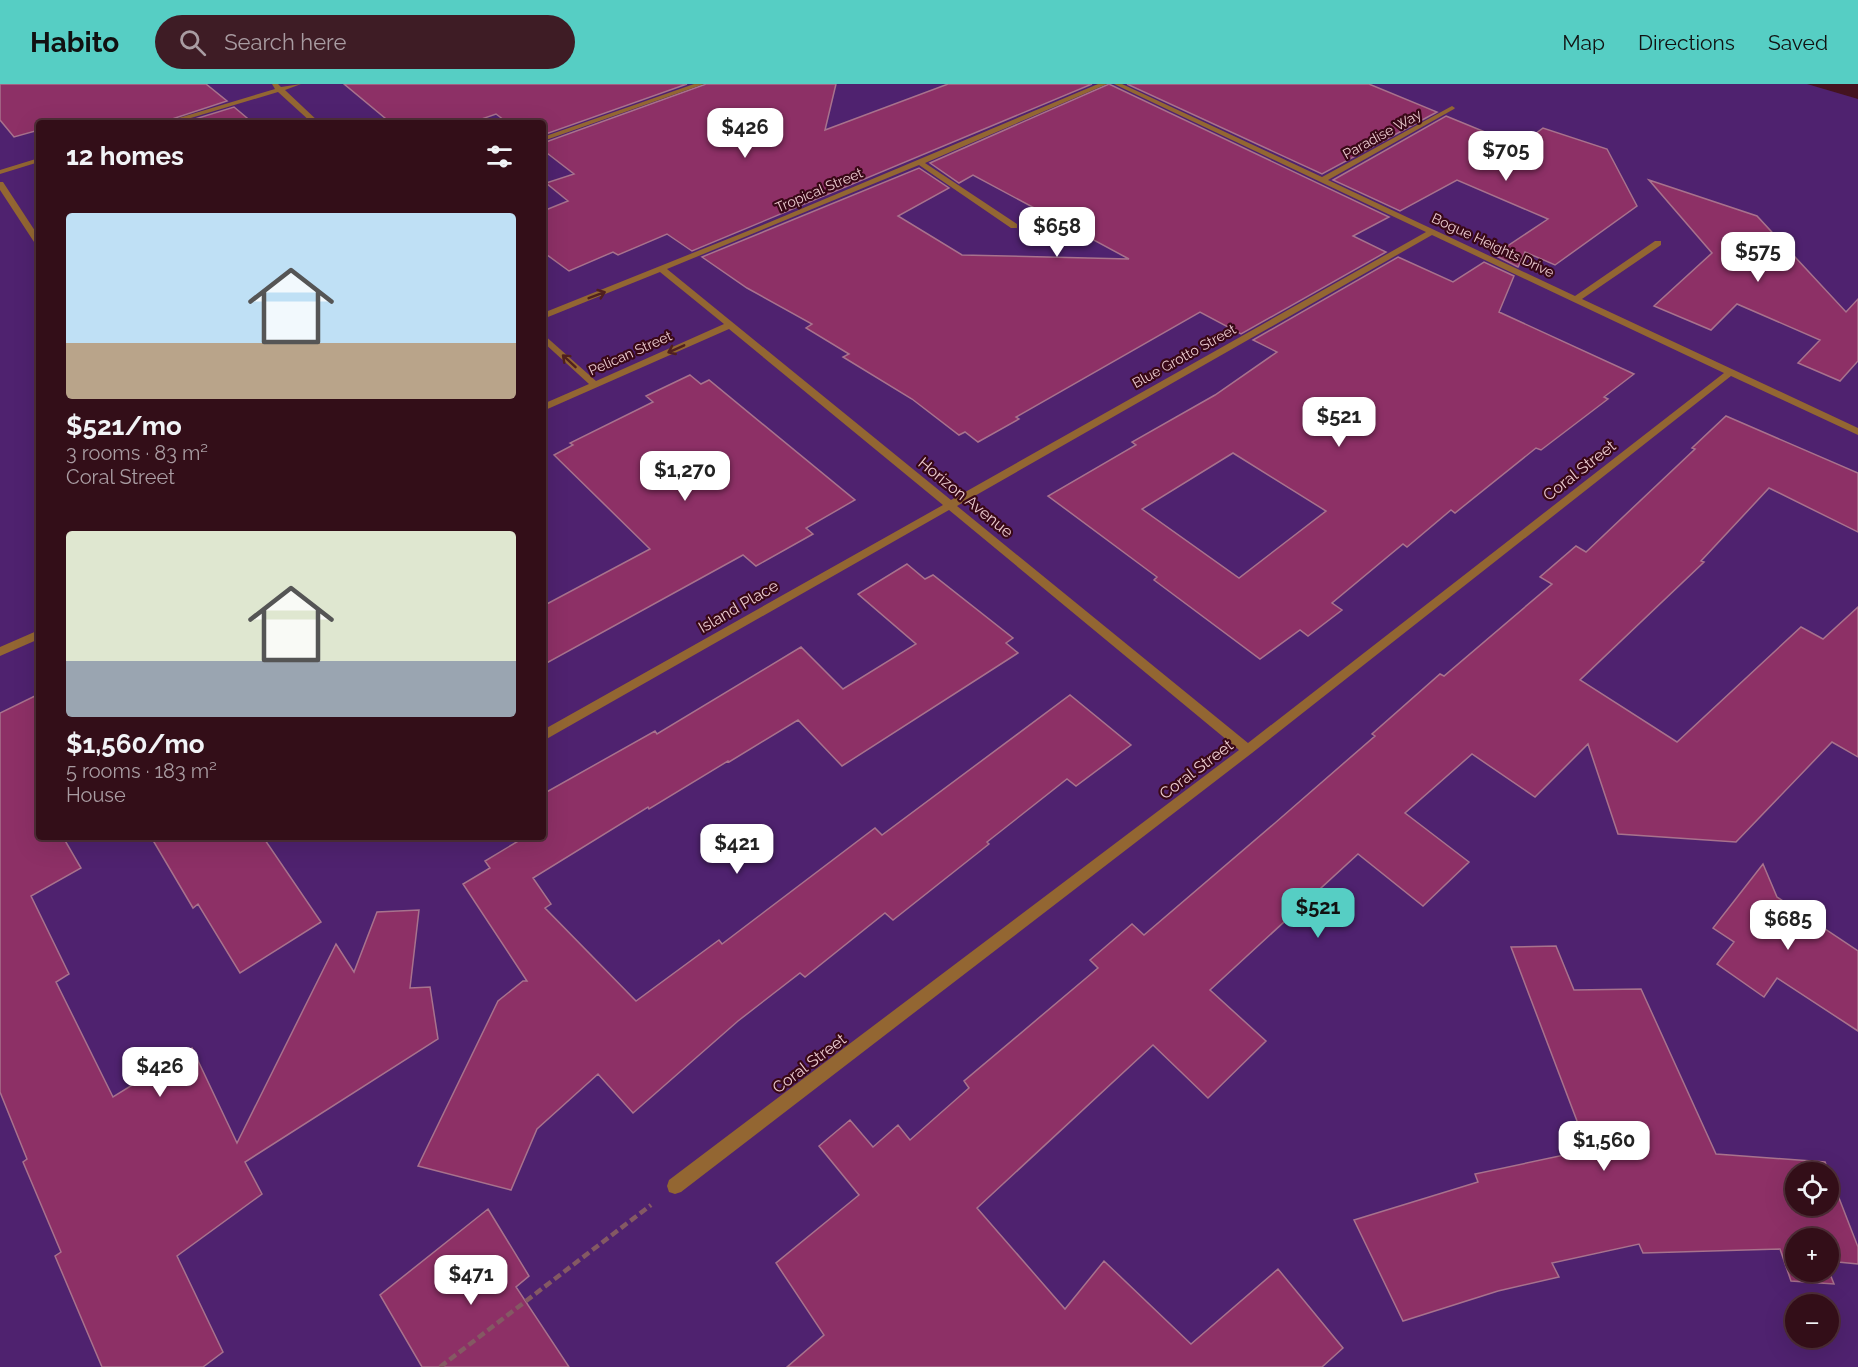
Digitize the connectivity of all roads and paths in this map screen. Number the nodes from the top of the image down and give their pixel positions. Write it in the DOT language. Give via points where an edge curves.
graph roads {
  1 [pos="298,84"];
  2 [pos="701,84"];
  3 [pos="1104,84"];
  4 [pos="1117,84"];
  5 [pos="277,87"];
  6 [pos="1452,108"];
  7 [pos="175,120"];
  8 [pos="312,120"];
  9 [pos="546,138"];
  10 [pos="36,161"];
  11 [pos="919,162"];
  12 [pos="0,172"];
  13 [pos="1323,180"];
  14 [pos="0,184"];
  15 [pos="1014,226"];
  16 [pos="1432,232"];
  17 [pos="36,238"];
  18 [pos="1658,243"];
  19 [pos="662,269"];
  20 [pos="1576,299"];
  21 [pos="546,315"];
  22 [pos="730,325"];
  23 [pos="546,340"];
  24 [pos="1731,372"];
  25 [pos="595,385"];
  26 [pos="546,407"];
  27 [pos="1858,432"];
  28 [pos="949,504"];
  29 [pos="36,635"];
  30 [pos="0,652"];
  31 [pos="546,733"];
  32 [pos="1248,750"];
  33 [pos="675,1186"];
  34 [pos="440,1367"];
  1 -- 5 [label="street"];
  2 -- 9 [label="street"];
  3 -- 11 [label="street, Tropical Street"];
  4 -- 13 [label="street, Bogue Heights Drive"];
  5 -- 7 [label="street"];
  5 -- 8 [label="street"];
  6 -- 13 [label="street, Paradise Way"];
  10 -- 12 [label="street"];
  11 -- 15 [label="street"];
  11 -- 19 [label="street, Tropical Street"];
  13 -- 16 [label="street, Bogue Heights Drive"];
  14 -- 17 [label="street"];
  16 -- 20 [label="street, Bogue Heights Drive"];
  16 -- 28 [label="street, Blue Grotto Street"];
  18 -- 20 [label="street"];
  21 -- 19 [label="street, Tropical Street, one-way"];
  19 -- 22 [label="street, Horizon Avenue"];
  20 -- 24 [label="street, Bogue Heights Drive"];
  22 -- 25 [label="street, Pelican Street, one-way"];
  22 -- 28 [label="street, Horizon Avenue"];
  25 -- 23 [label="street, one-way"];
  24 -- 27 [label="street, Bogue Heights Drive"];
  24 -- 32 [label="street, Coral Street"];
  25 -- 26 [label="street, Pelican Street"];
  28 -- 31 [label="street, Island Place"];
  28 -- 32 [label="street, Horizon Avenue"];
  29 -- 30 [label="street"];
  32 -- 33 [label="street, Coral Street"];
  33 -- 34 [label="path"];
}
